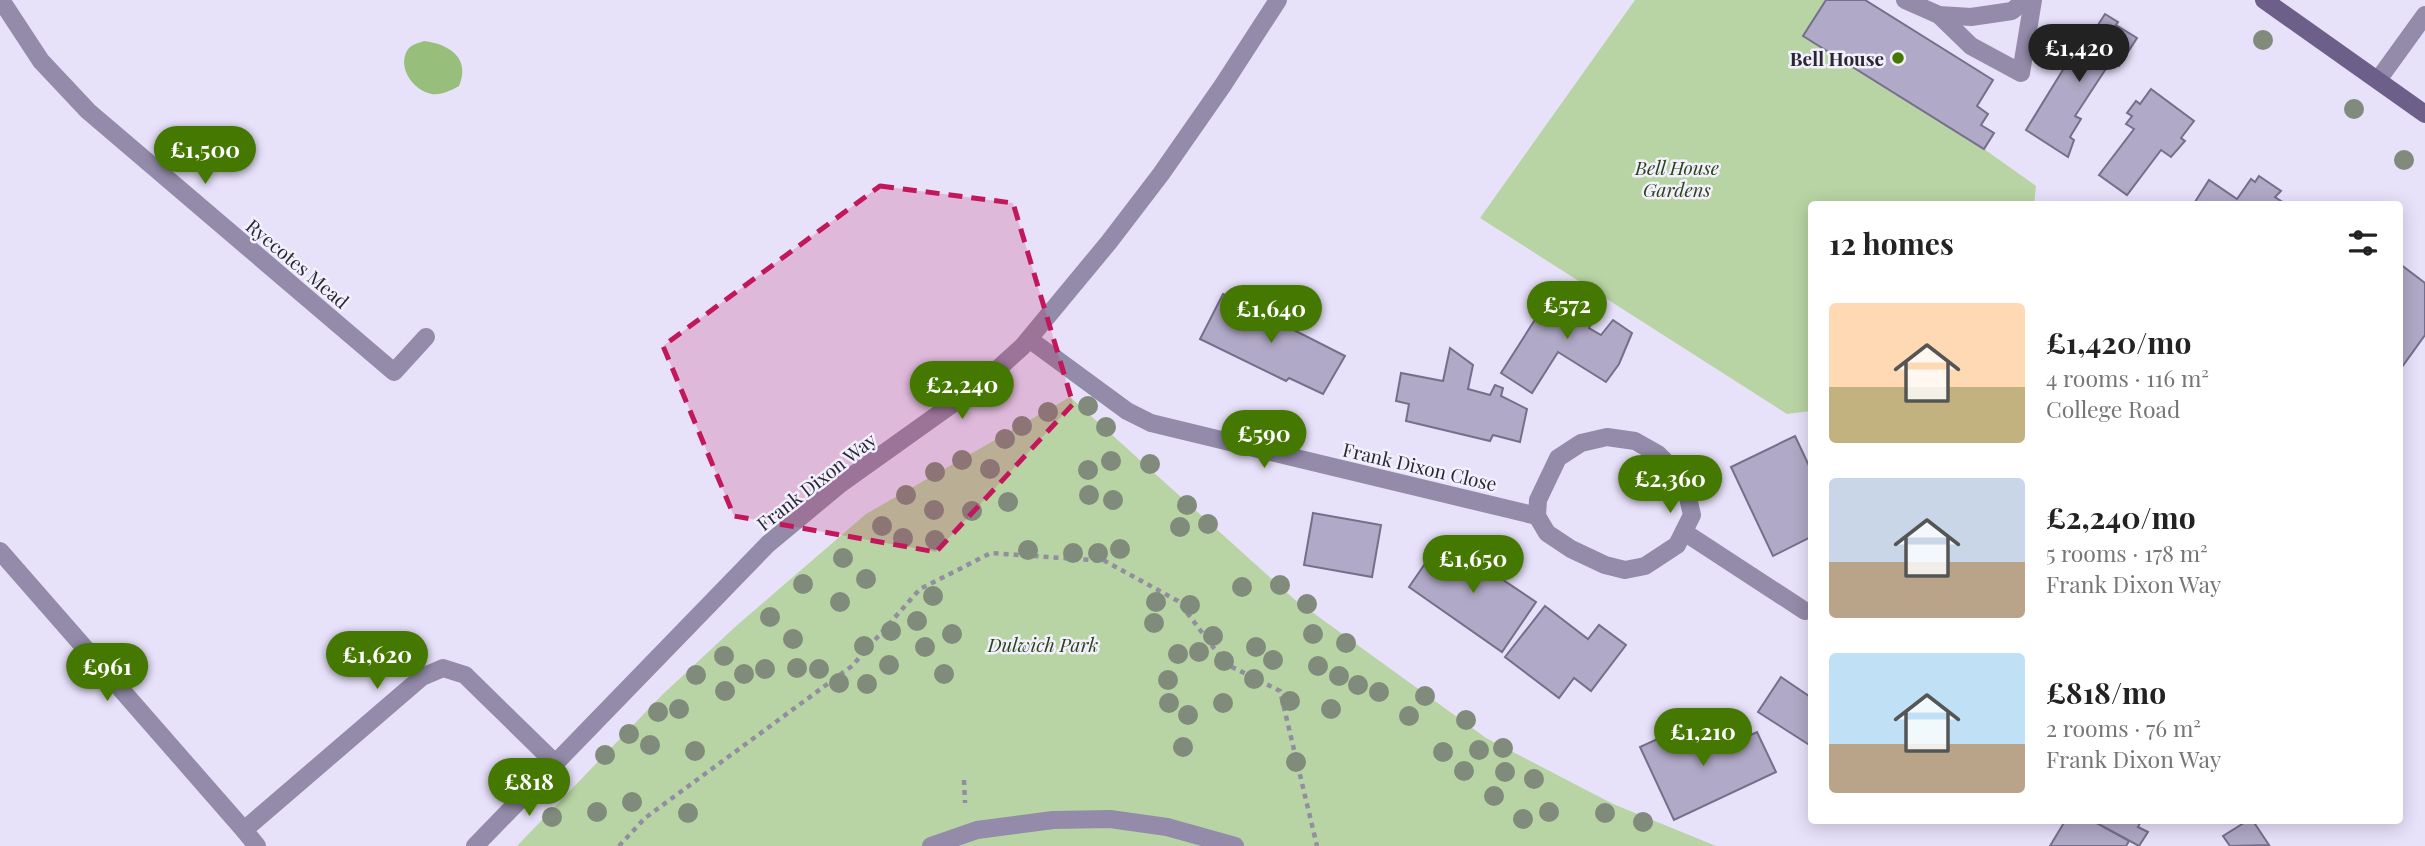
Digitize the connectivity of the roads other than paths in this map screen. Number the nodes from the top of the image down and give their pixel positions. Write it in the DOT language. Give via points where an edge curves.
graph roads {
  1 [pos="1,0"];
  2 [pos="1278,0"];
  3 [pos="1905,0"];
  4 [pos="2025,0"];
  5 [pos="2033,0"];
  6 [pos="2264,0"];
  7 [pos="1939,15"];
  8 [pos="2425,16"];
  9 [pos="2378,80"];
  10 [pos="2425,114"];
  11 [pos="426,337"];
  12 [pos="1030,339"];
  13 [pos="1537,516"];
  14 [pos="1684,532"];
  15 [pos="0,551"];
  16 [pos="1805,611"];
  17 [pos="555,763"];
  18 [pos="244,830"];
  19 [pos="257,846"];
  20 [pos="475,846"];
  21 [pos="931,846"];
  22 [pos="1235,846"];
  1 -- 11 [label="street, Ryecotes Mead" via="41,61 88,111 394,372"];
  2 -- 12 [label="street, Frank Dixon Way" via="1161,174"];
  3 -- 7 [label="street"];
  4 -- 7 [label="street" via="2012,11 1971,17"];
  5 -- 7 [label="street" via="2021,73 1971,46"];
  6 -- 9 [label="street"];
  8 -- 9 [label="street"];
  9 -- 10 [label="street"];
  12 -- 13 [label="street, Frank Dixon Close" via="1127,411 1151,423"];
  12 -- 17 [label="street, Frank Dixon Way" via="982,383 839,485 768,544"];
  13 -- 14 [label="street" via="1558,542 1625,570 1645,566 1677,545"];
  13 -- 14 [label="street" via="1538,500 1558,458 1581,443 1607,438 1635,442 1670,466 1686,489 1692,515"];
  14 -- 16 [label="street"];
  15 -- 18 [label="street"];
  17 -- 18 [label="street" via="466,675 443,668 422,677"];
  17 -- 20 [label="street, Frank Dixon Way"];
  18 -- 19 [label="street"];
  21 -- 22 [label="street" via="977,830 1053,820 1110,819 1167,827"];
}
